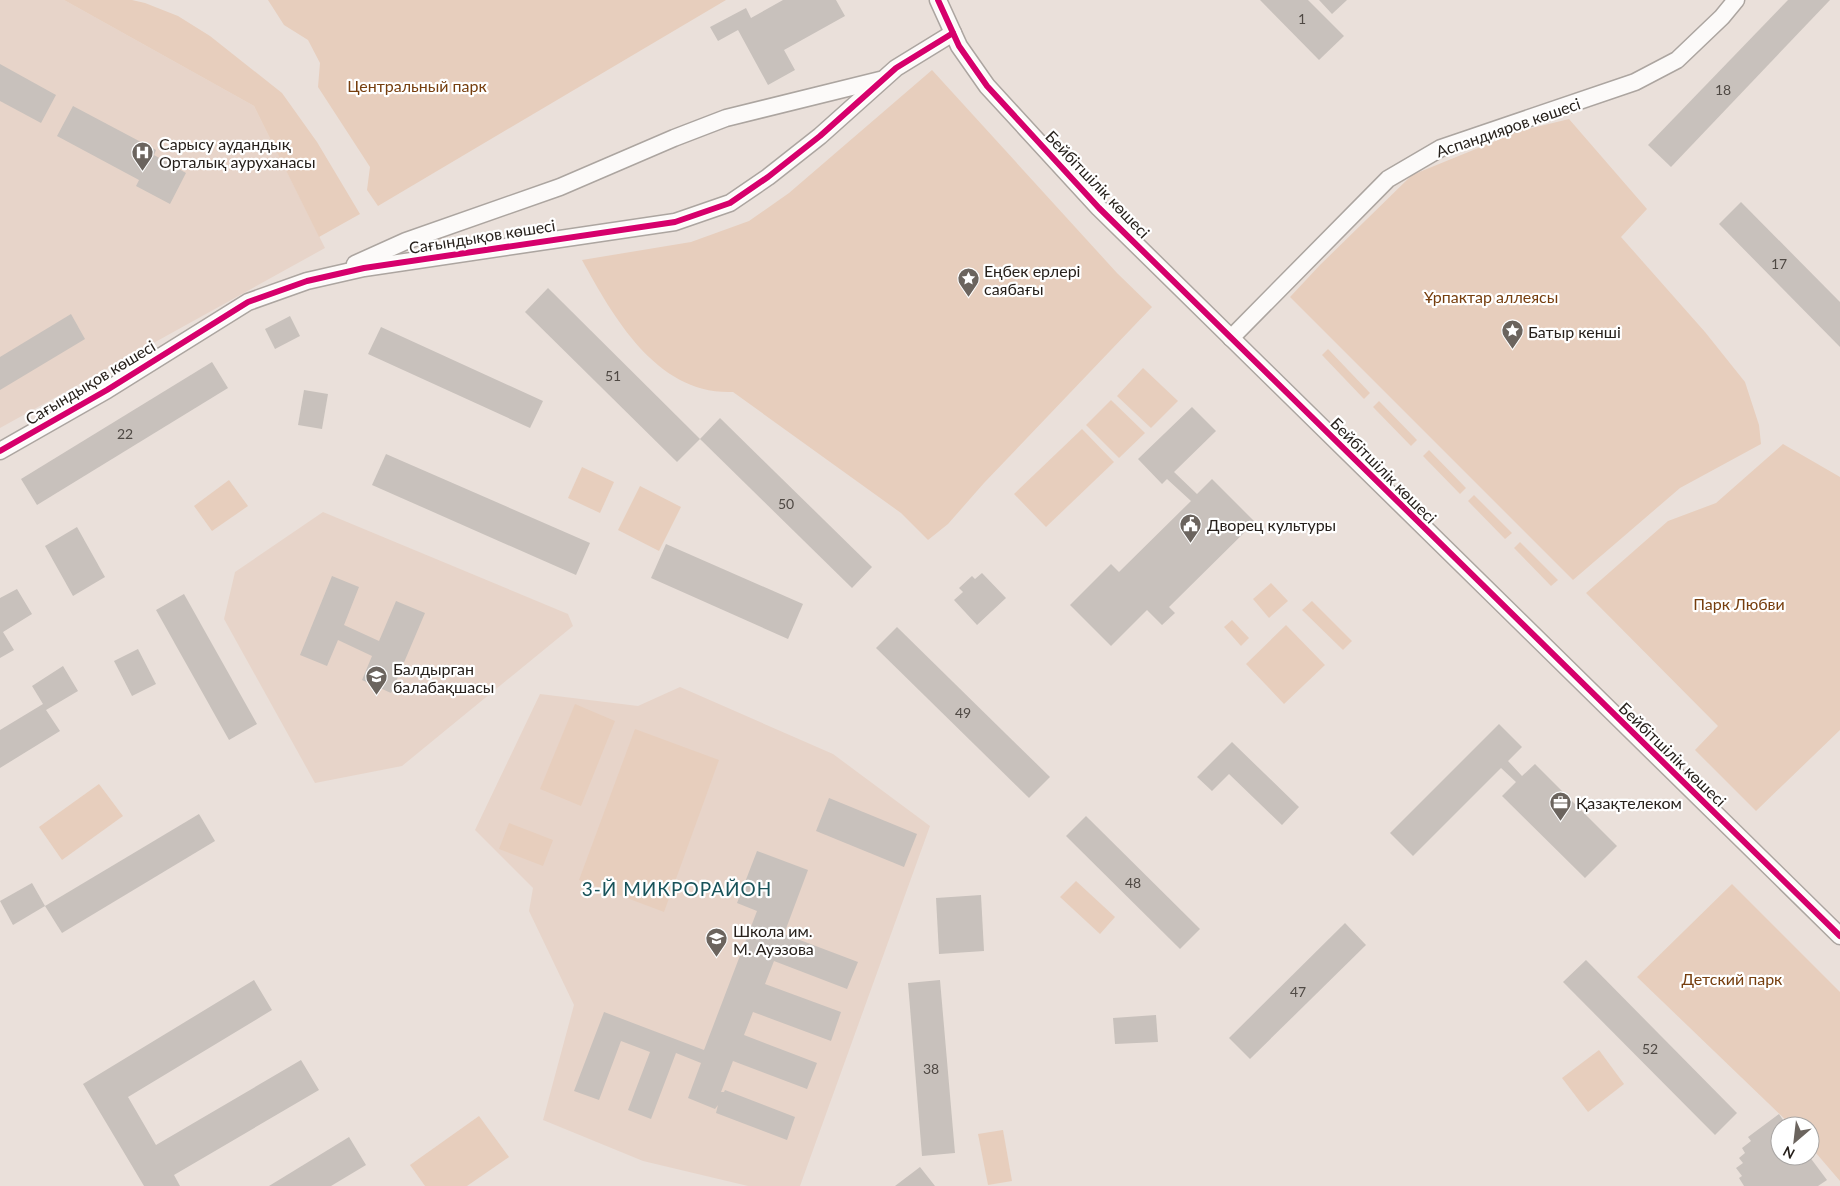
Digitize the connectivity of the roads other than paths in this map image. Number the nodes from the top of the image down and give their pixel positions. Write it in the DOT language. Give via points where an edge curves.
graph roads {
  1 [pos="938,0"];
  2 [pos="1736,0"];
  3 [pos="953,33"];
  4 [pos="884,79"];
  5 [pos="330,276"];
  6 [pos="1230,338"];
  7 [pos="0,451"];
  8 [pos="1840,936"];
  1 -- 3 [label="street, Бейбітшілік көшесі"];
  2 -- 6 [label="street, Аспандияров көшесі" via="1677,60 1636,82 1441,148 1388,179"];
  3 -- 4 [label="street, Сағындықов көшесі"];
  3 -- 6 [label="street, Бейбітшілік көшесі" via="987,86 1099,208"];
  4 -- 5 [label="street, Сағындықов көшесі" via="726,118 560,187 406,240"];
  4 -- 5 [label="street, Сағындықов көшесі" via="768,177 730,203 694,217"];
  5 -- 7 [label="street, Сағындықов көшесі" via="248,302 107,390"];
  6 -- 8 [label="street, Бейбітшілік көшесі"];
}
